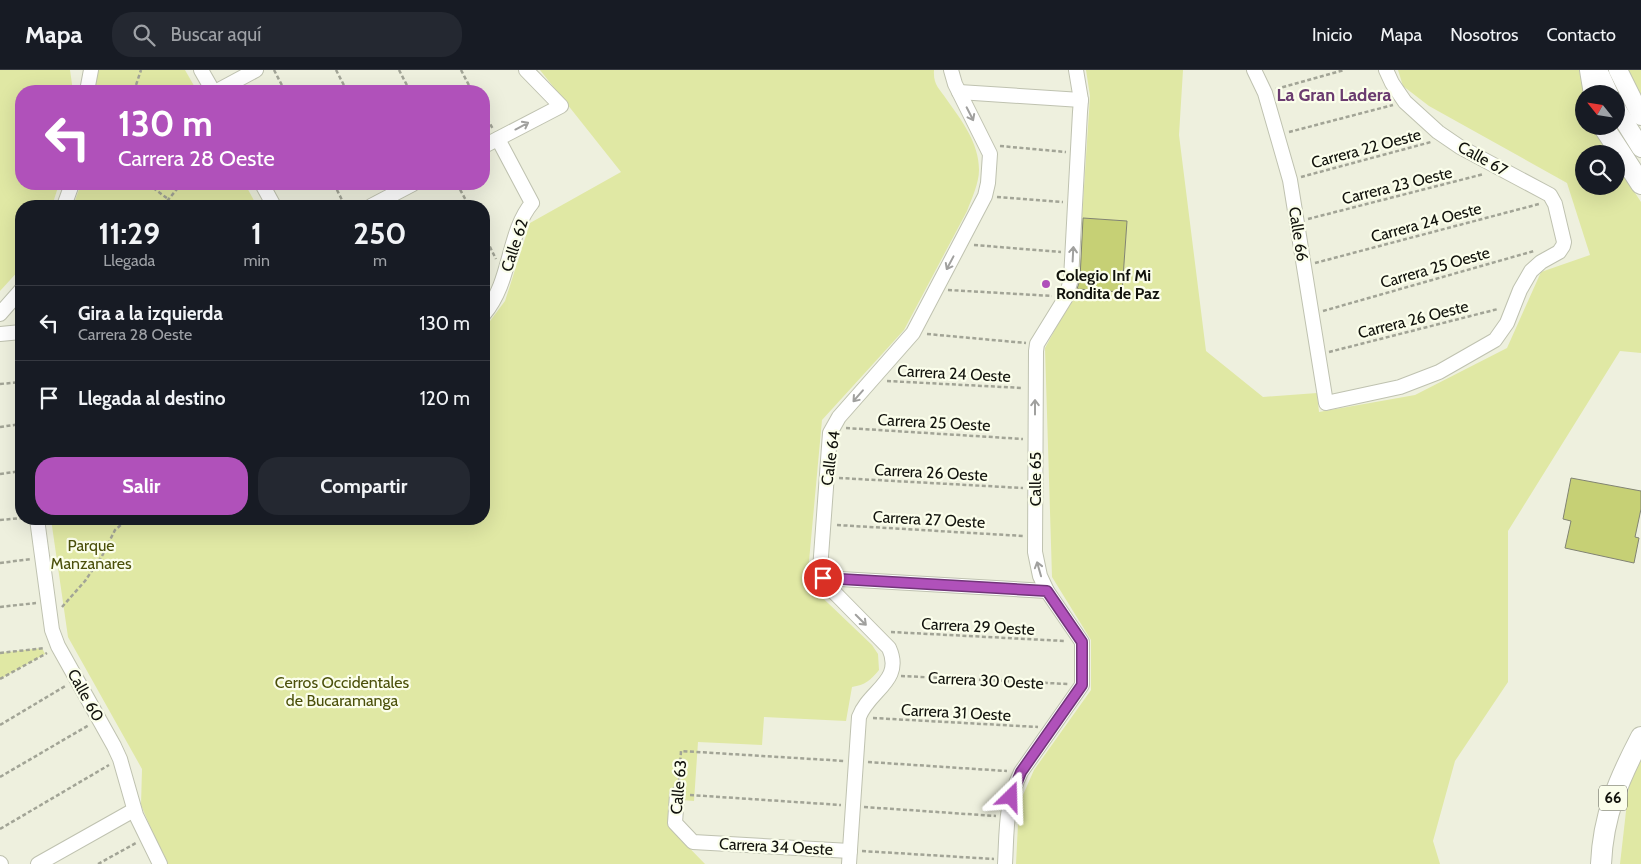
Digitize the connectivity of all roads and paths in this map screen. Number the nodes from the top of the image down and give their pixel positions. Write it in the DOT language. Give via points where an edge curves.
graph roads {
  1 [pos="91,70"];
  2 [pos="141,70"];
  3 [pos="201,70"];
  4 [pos="256,70"];
  5 [pos="274,70"];
  6 [pos="336,70"];
  7 [pos="399,70"];
  8 [pos="461,70"];
  9 [pos="526,70"];
  10 [pos="950,70"];
  11 [pos="1076,70"];
  12 [pos="1254,70"];
  13 [pos="1344,70"];
  14 [pos="1386,70"];
  15 [pos="1590,70"];
  16 [pos="1598,70"];
  17 [pos="1618,70"];
  18 [pos="88,85"];
  19 [pos="136,85"];
  20 [pos="210,85"];
  21 [pos="228,85"];
  22 [pos="283,85"];
  23 [pos="344,85"];
  24 [pos="407,85"];
  25 [pos="469,85"];
  26 [pos="1592,85"];
  27 [pos="1605,85"];
  28 [pos="959,92"];
  29 [pos="1265,93"];
  30 [pos="1080,100"];
  31 [pos="1406,102"];
  32 [pos="1641,116"];
  33 [pos="1625,122"];
  34 [pos="490,124"];
  35 [pos="1278,135"];
  36 [pos="1609,135"];
  37 [pos="1447,138"];
  38 [pos="498,139"];
  39 [pos="490,143"];
  40 [pos="986,145"];
  41 [pos="1641,148"];
  42 [pos="1078,153"];
  43 [pos="1503,169"];
  44 [pos="1290,180"];
  45 [pos="1641,184"];
  46 [pos="156,190"];
  47 [pos="176,190"];
  48 [pos="402,190"];
  49 [pos="985,196"];
  50 [pos="168,199"];
  51 [pos="383,200"];
  52 [pos="1554,200"];
  53 [pos="1076,202"];
  54 [pos="1297,222"];
  55 [pos="960,244"];
  56 [pos="490,247"];
  57 [pos="1535,250"];
  58 [pos="1073,253"];
  59 [pos="1304,266"];
  60 [pos="504,276"];
  61 [pos="936,290"];
  62 [pos="15,297"];
  63 [pos="1066,297"];
  64 [pos="1514,305"];
  65 [pos="490,306"];
  66 [pos="0,314"];
  67 [pos="1312,315"];
  68 [pos="15,333"];
  69 [pos="913,333"];
  70 [pos="0,334"];
  71 [pos="1037,344"];
  72 [pos="1318,355"];
  73 [pos="872,380"];
  74 [pos="15,383"];
  75 [pos="0,384"];
  76 [pos="1035,389"];
  77 [pos="15,425"];
  78 [pos="0,426"];
  79 [pos="832,427"];
  80 [pos="1035,439"];
  81 [pos="15,472"];
  82 [pos="0,474"];
  83 [pos="826,477"];
  84 [pos="1035,488"];
  85 [pos="15,519"];
  86 [pos="0,520"];
  87 [pos="823,524"];
  88 [pos="38,525"];
  89 [pos="120,525"];
  90 [pos="1035,536"];
  91 [pos="42,558"];
  92 [pos="0,563"];
  93 [pos="823,578"];
  94 [pos="1047,591"];
  95 [pos="47,602"];
  96 [pos="0,607"];
  97 [pos="50,621"];
  98 [pos="872,631"];
  99 [pos="1082,642"];
  100 [pos="58,646"];
  101 [pos="0,652"];
  102 [pos="890,675"];
  103 [pos="0,679"];
  104 [pos="77,680"];
  105 [pos="1082,685"];
  106 [pos="859,717"];
  107 [pos="99,719"];
  108 [pos="0,725"];
  109 [pos="1052,728"];
  110 [pos="1641,737"];
  111 [pos="681,751"];
  112 [pos="120,759"];
  113 [pos="0,777"];
  114 [pos="1617,786"];
  115 [pos="678,794"];
  116 [pos="134,810"];
  117 [pos="675,823"];
  118 [pos="0,829"];
  119 [pos="147,837"];
  120 [pos="850,857"];
  121 [pos="1005,862"];
  122 [pos="38,864"];
  123 [pos="98,864"];
  124 [pos="160,864"];
  125 [pos="1601,864"];
  126 [pos="1612,864"];
  1 -- 18 [label="street"];
  2 -- 19 [label="path"];
  3 -- 20 [label="street"];
  4 -- 21 [label="street"];
  5 -- 22 [label="path"];
  6 -- 23 [label="path"];
  7 -- 24 [label="path"];
  8 -- 25 [label="path"];
  38 -- 9 [label="street, one-way" via="560,106"];
  10 -- 28 [label="street, Calle 64"];
  11 -- 30 [label="street, Calle 65"];
  12 -- 29 [label="street, Calle 66"];
  13 -- 29 [label="path"];
  14 -- 31 [label="street, Calle 67"];
  15 -- 26 [label="highway"];
  16 -- 27 [label="main road"];
  17 -- 32 [label="main road"];
  28 -- 30 [label="street"];
  28 -- 40 [label="street, Calle 64, one-way"];
  29 -- 35 [label="street, Calle 66"];
  30 -- 42 [label="street, Calle 65"];
  31 -- 35 [label="path"];
  31 -- 37 [label="street, Calle 67"];
  33 -- 41 [label="main road"];
  34 -- 38 [label="path"];
  35 -- 44 [label="street, Calle 66"];
  36 -- 45 [label="highway"];
  37 -- 43 [label="street, Calle 67"];
  37 -- 44 [label="path, Carrera 22 Oeste"];
  38 -- 39 [label="street"];
  38 -- 60 [label="street, Calle 62" via="532,203 521,221"];
  40 -- 42 [label="path"];
  40 -- 49 [label="street, Calle 64" via="990,160"];
  42 -- 53 [label="street, Calle 65"];
  43 -- 52 [label="street, Calle 67" via="1546,192"];
  43 -- 54 [label="path, Carrera 23 Oeste"];
  44 -- 54 [label="street, Calle 66"];
  46 -- 50 [label="path"];
  47 -- 50 [label="path"];
  48 -- 51 [label="street"];
  49 -- 53 [label="path"];
  49 -- 55 [label="street, Calle 64"];
  52 -- 59 [label="path, Carrera 24 Oeste"];
  52 -- 64 [label="street" via="1564,242 1559,252 1536,266"];
  53 -- 58 [label="street, Calle 65"];
  54 -- 59 [label="street, Calle 66"];
  55 -- 58 [label="path"];
  55 -- 61 [label="street, Calle 64, one-way"];
  56 -- 60 [label="path"];
  57 -- 67 [label="path, Carrera 25 Oeste"];
  63 -- 58 [label="street, Calle 65, one-way"];
  59 -- 67 [label="street, Calle 66"];
  60 -- 65 [label="street, Calle 62"];
  61 -- 63 [label="path"];
  61 -- 69 [label="street, Calle 64"];
  62 -- 66 [label="street"];
  63 -- 71 [label="street, Calle 65"];
  64 -- 72 [label="path, Carrera 26 Oeste"];
  64 -- 72 [label="street, Calle 66" via="1507,324 1495,340 1438,372 1391,390 1326,403"];
  67 -- 72 [label="street, Calle 66"];
  68 -- 70 [label="street"];
  69 -- 71 [label="path"];
  69 -- 73 [label="street, Calle 64"];
  71 -- 76 [label="street, Calle 65"];
  73 -- 76 [label="path, Carrera 24 Oeste"];
  73 -- 79 [label="street, Calle 64, one-way"];
  74 -- 75 [label="path"];
  80 -- 76 [label="street, Calle 65, one-way"];
  77 -- 78 [label="path"];
  79 -- 80 [label="path, Carrera 25 Oeste"];
  79 -- 83 [label="street, Calle 64"];
  80 -- 84 [label="street, Calle 65"];
  81 -- 82 [label="path"];
  83 -- 84 [label="path, Carrera 26 Oeste"];
  83 -- 87 [label="street, Calle 64"];
  84 -- 90 [label="street, Calle 65"];
  85 -- 86 [label="path"];
  87 -- 90 [label="path, Carrera 27 Oeste"];
  87 -- 93 [label="street, Calle 64" via="820,562"];
  88 -- 91 [label="street, Calle 60"];
  89 -- 97 [label="path" via="114,530 85,581"];
  94 -- 90 [label="street, Calle 65, one-way" via="1036,561"];
  91 -- 92 [label="path"];
  91 -- 95 [label="street, Calle 60"];
  93 -- 94 [label="street"];
  93 -- 98 [label="street, one-way"];
  94 -- 99 [label="street, Calle 65"];
  95 -- 96 [label="path"];
  95 -- 97 [label="street, Calle 60"];
  97 -- 100 [label="street, Calle 60"];
  98 -- 99 [label="path, Carrera 29 Oeste"];
  98 -- 102 [label="street" via="892,655"];
  99 -- 105 [label="street"];
  100 -- 101 [label="path"];
  100 -- 103 [label="path"];
  100 -- 104 [label="street, Calle 60"];
  102 -- 105 [label="path, Carrera 30 Oeste"];
  102 -- 106 [label="street" via="882,688 866,702"];
  104 -- 107 [label="street, Calle 60"];
  104 -- 108 [label="path"];
  105 -- 109 [label="street"];
  106 -- 109 [label="path, Carrera 31 Oeste"];
  106 -- 120 [label="street"];
  107 -- 112 [label="street, Calle 60"];
  107 -- 113 [label="path"];
  109 -- 121 [label="street" via="1021,772 1011,797"];
  110 -- 114 [label="highway, 66"];
  111 -- 115 [label="path, Calle 63"];
  112 -- 116 [label="street, Calle 60"];
  112 -- 118 [label="path"];
  114 -- 125 [label="highway, 66" via="1607,815"];
  114 -- 126 [label="highway" via="1620,803"];
  115 -- 117 [label="street, Calle 63"];
  116 -- 119 [label="street, Calle 60"];
  116 -- 122 [label="street"];
  117 -- 120 [label="street, Carrera 34 Oeste" via="693,842"];
  119 -- 123 [label="path"];
  119 -- 124 [label="street, Calle 60"];
  120 -- 121 [label="path, Carrera 34 Oeste"];
}
